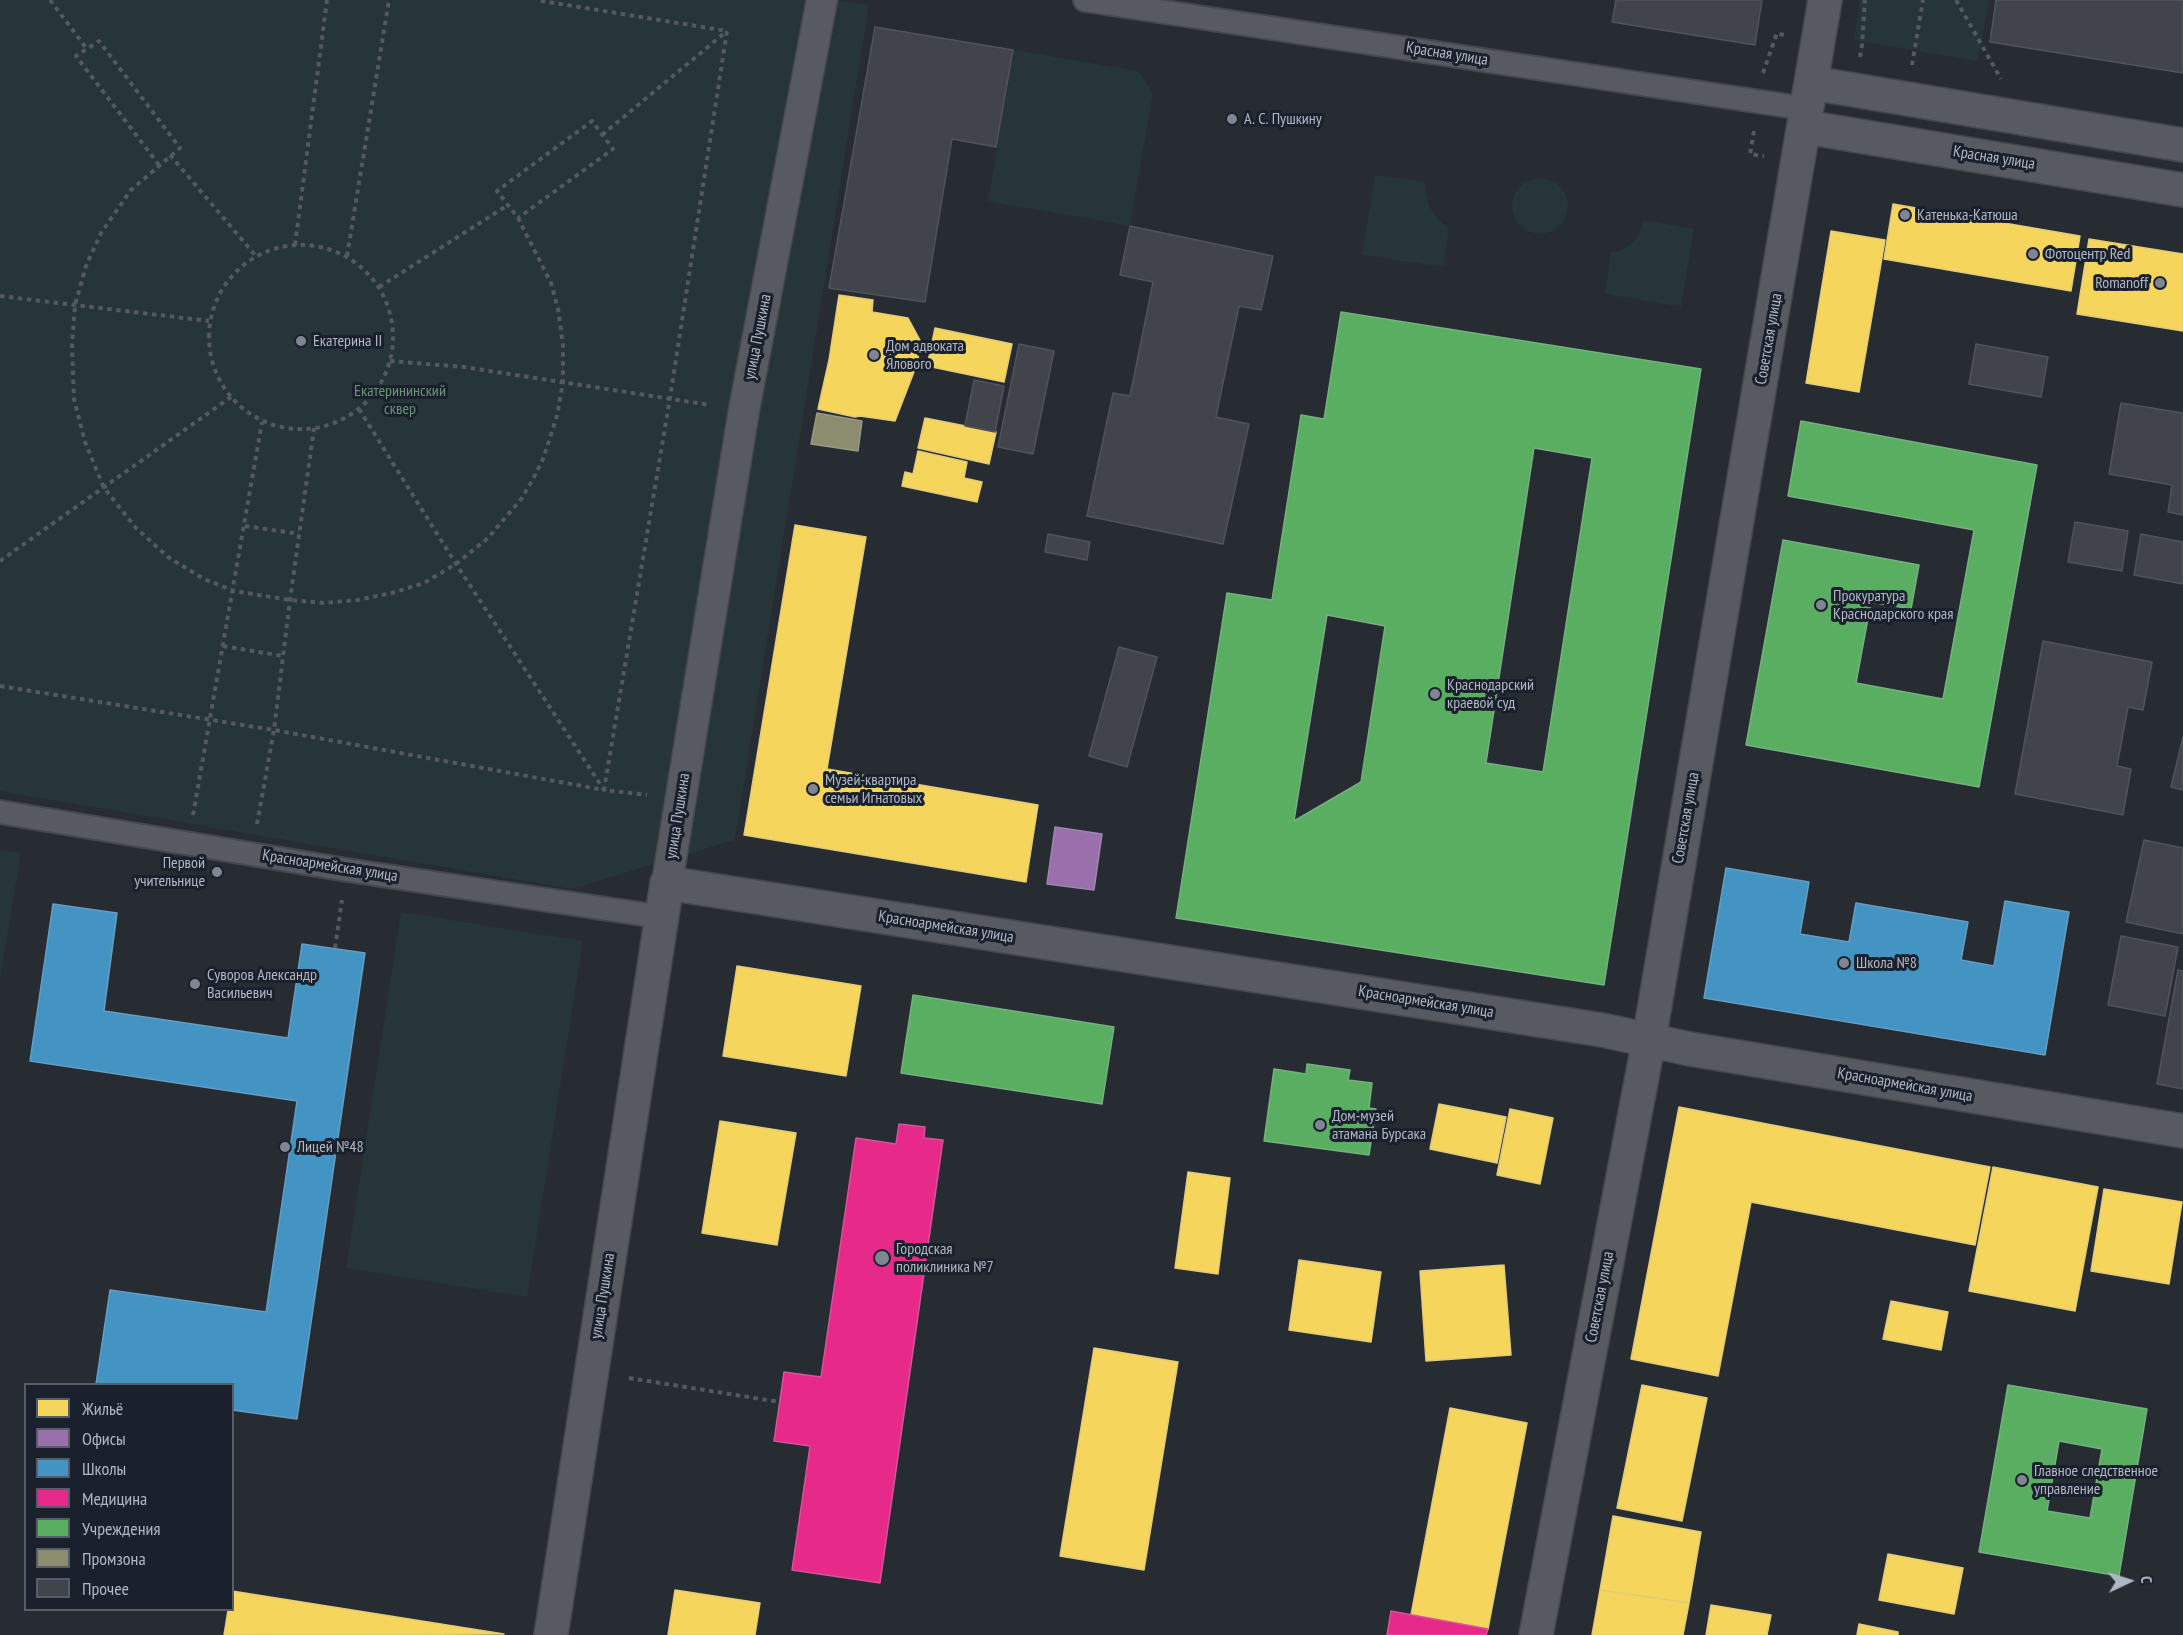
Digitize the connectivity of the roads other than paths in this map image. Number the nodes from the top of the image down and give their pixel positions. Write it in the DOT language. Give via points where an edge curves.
graph roads {
  1 [pos="822,0"];
  2 [pos="1085,0"];
  3 [pos="1825,0"];
  4 [pos="1808,106"];
  5 [pos="2183,145"];
  6 [pos="2183,190"];
  7 [pos="0,812"];
  8 [pos="667,883"];
  9 [pos="662,917"];
  10 [pos="1648,1040"];
  11 [pos="2183,1131"];
  12 [pos="551,1635"];
  13 [pos="1536,1635"];
  1 -- 8 [label="street, улица Пушкина" via="744,410"];
  2 -- 4 [label="street, Красная улица"];
  3 -- 4 [label="street, Советская улица"];
  4 -- 5 [label="street, Красная улица"];
  4 -- 6 [label="street, Красная улица"];
  4 -- 10 [label="street, Советская улица"];
  7 -- 9 [label="street, Красноармейская улица"];
  8 -- 9 [label="street, улица Пушкина"];
  8 -- 10 [label="street, Красноармейская улица" via="1602,1029"];
  9 -- 12 [label="street, улица Пушкина"];
  10 -- 11 [label="street, Красноармейская улица"];
  10 -- 13 [label="street, Советская улица"];
}
